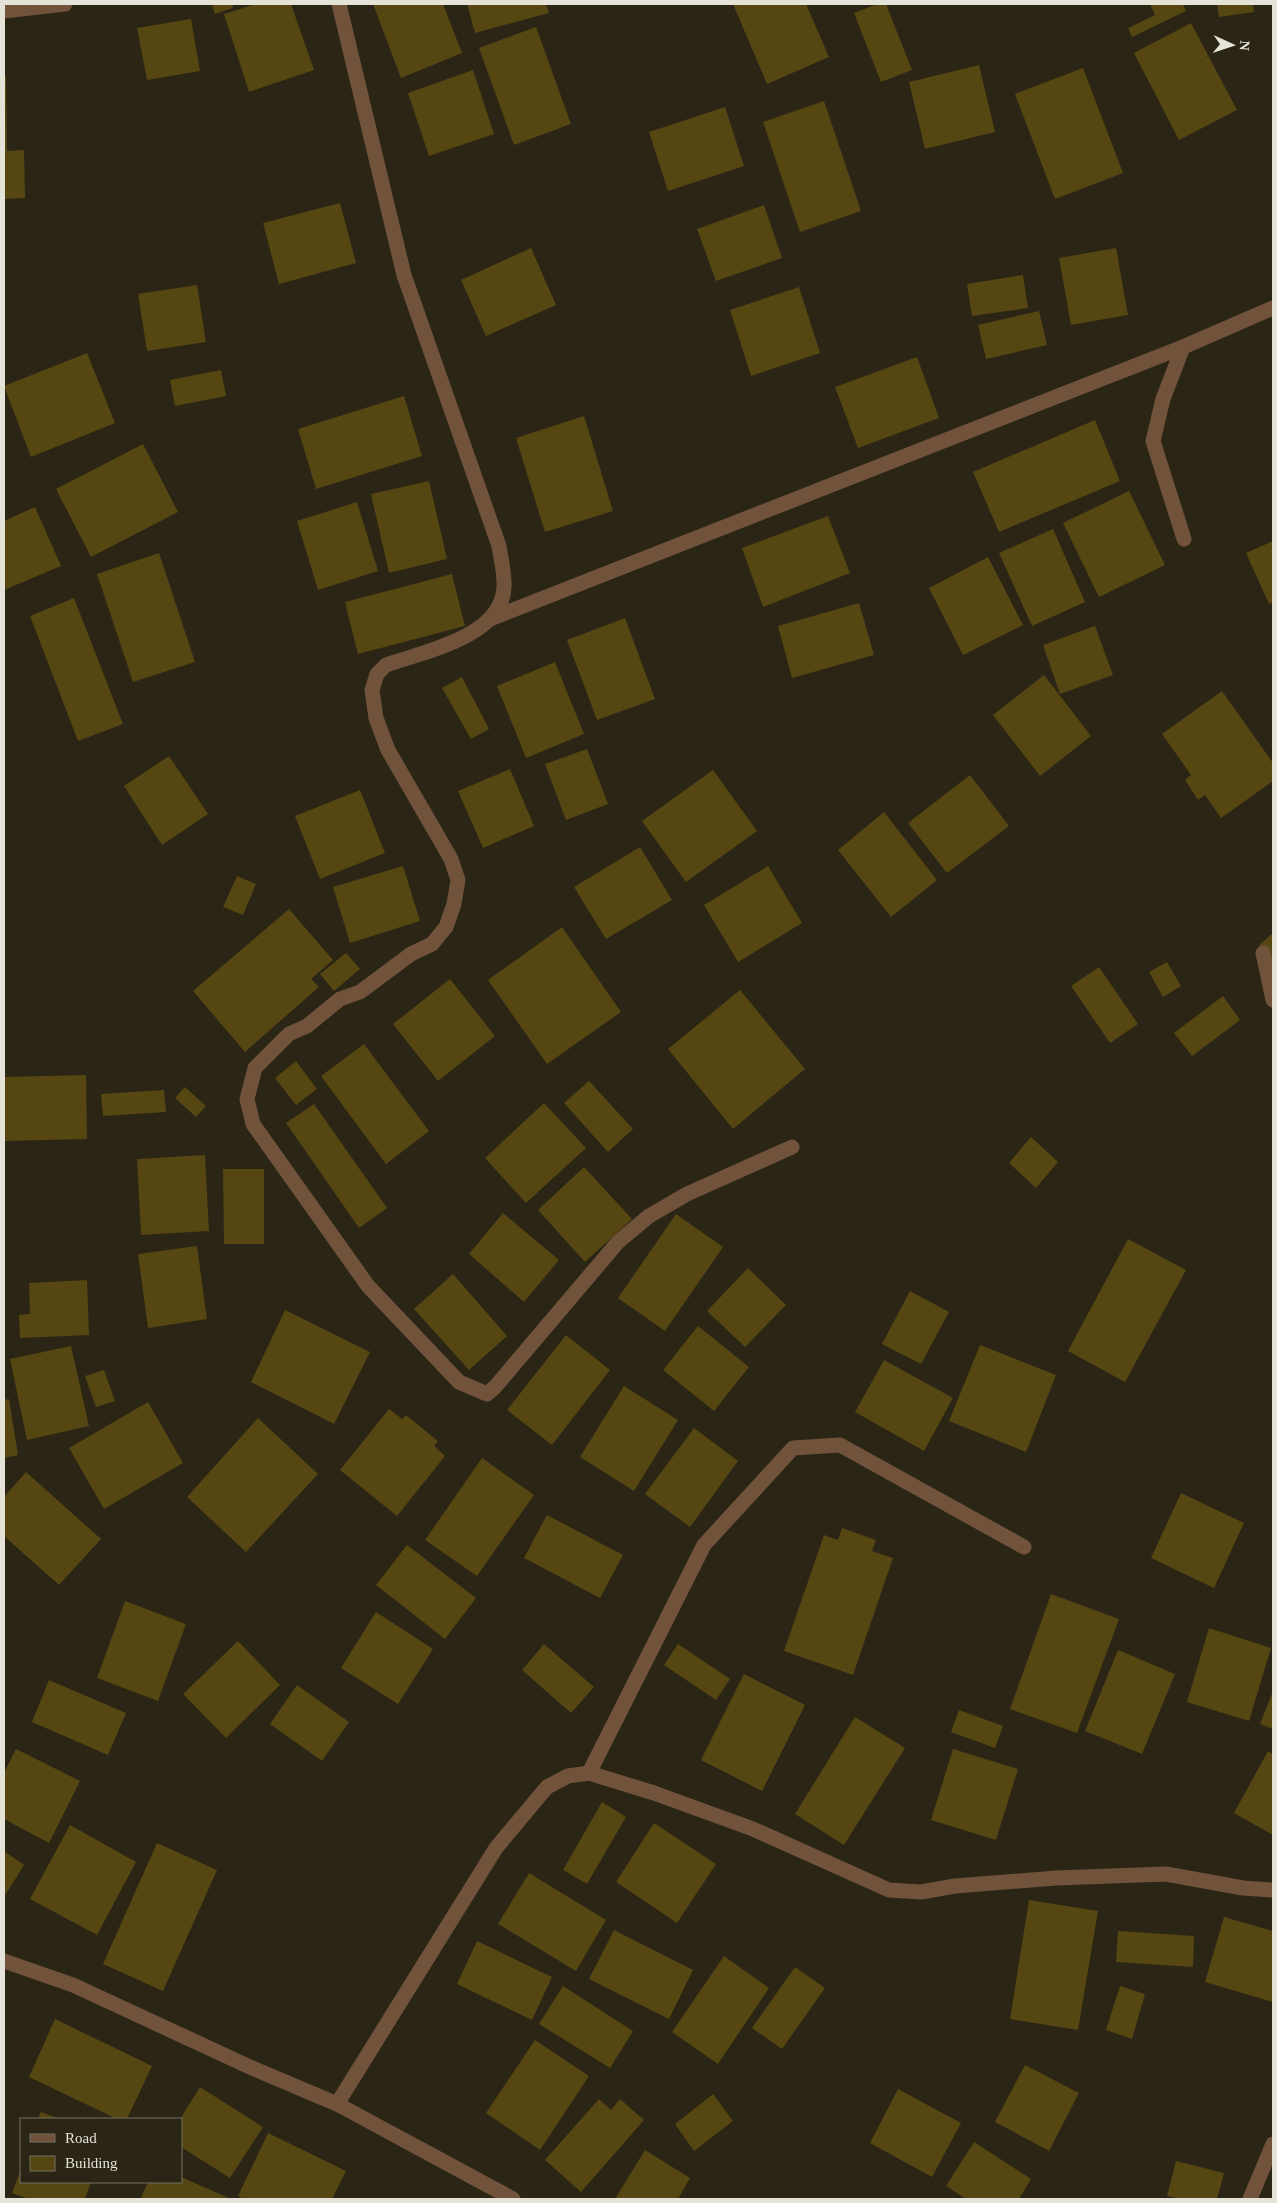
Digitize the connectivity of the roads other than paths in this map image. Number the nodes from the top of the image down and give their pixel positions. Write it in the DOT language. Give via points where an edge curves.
graph roads {
  1 [pos="64,4"];
  2 [pos="340,4"];
  3 [pos="48,5"];
  4 [pos="4,11"];
  5 [pos="1273,308"];
  6 [pos="1183,347"];
  7 [pos="1184,539"];
  8 [pos="490,619"];
  9 [pos="1263,953"];
  10 [pos="1273,1000"];
  11 [pos="792,1147"];
  12 [pos="1024,1547"];
  13 [pos="589,1773"];
  14 [pos="1273,1890"];
  15 [pos="4,1961"];
  16 [pos="337,2104"];
  17 [pos="1273,2144"];
  18 [pos="513,2199"];
  19 [pos="1250,2199"];
  1 -- 3 [label="street"];
  2 -- 8 [label="street" via="404,275 499,546 504,587 500,604"];
  3 -- 4 [label="street"];
  5 -- 6 [label="street"];
  6 -- 7 [label="street" via="1163,399 1153,441"];
  6 -- 8 [label="street"];
  8 -- 11 [label="street" via="460,640 386,665 377,674 372,690 376,718 388,750 451,859 458,880 446,927 432,944 411,954 360,992 340,999 307,1026 289,1034 255,1068 247,1099 253,1124 368,1286 459,1382 487,1394 618,1242 649,1216 687,1194"];
  9 -- 10 [label="street"];
  12 -- 13 [label="street" via="840,1445 792,1448 704,1545"];
  13 -- 14 [label="street" via="753,1829 889,1890 921,1892 1056,1878 1166,1874"];
  13 -- 16 [label="street" via="568,1776 547,1787 496,1848"];
  15 -- 16 [label="street" via="73,1985"];
  16 -- 18 [label="street"];
  17 -- 19 [label="street"];
}
